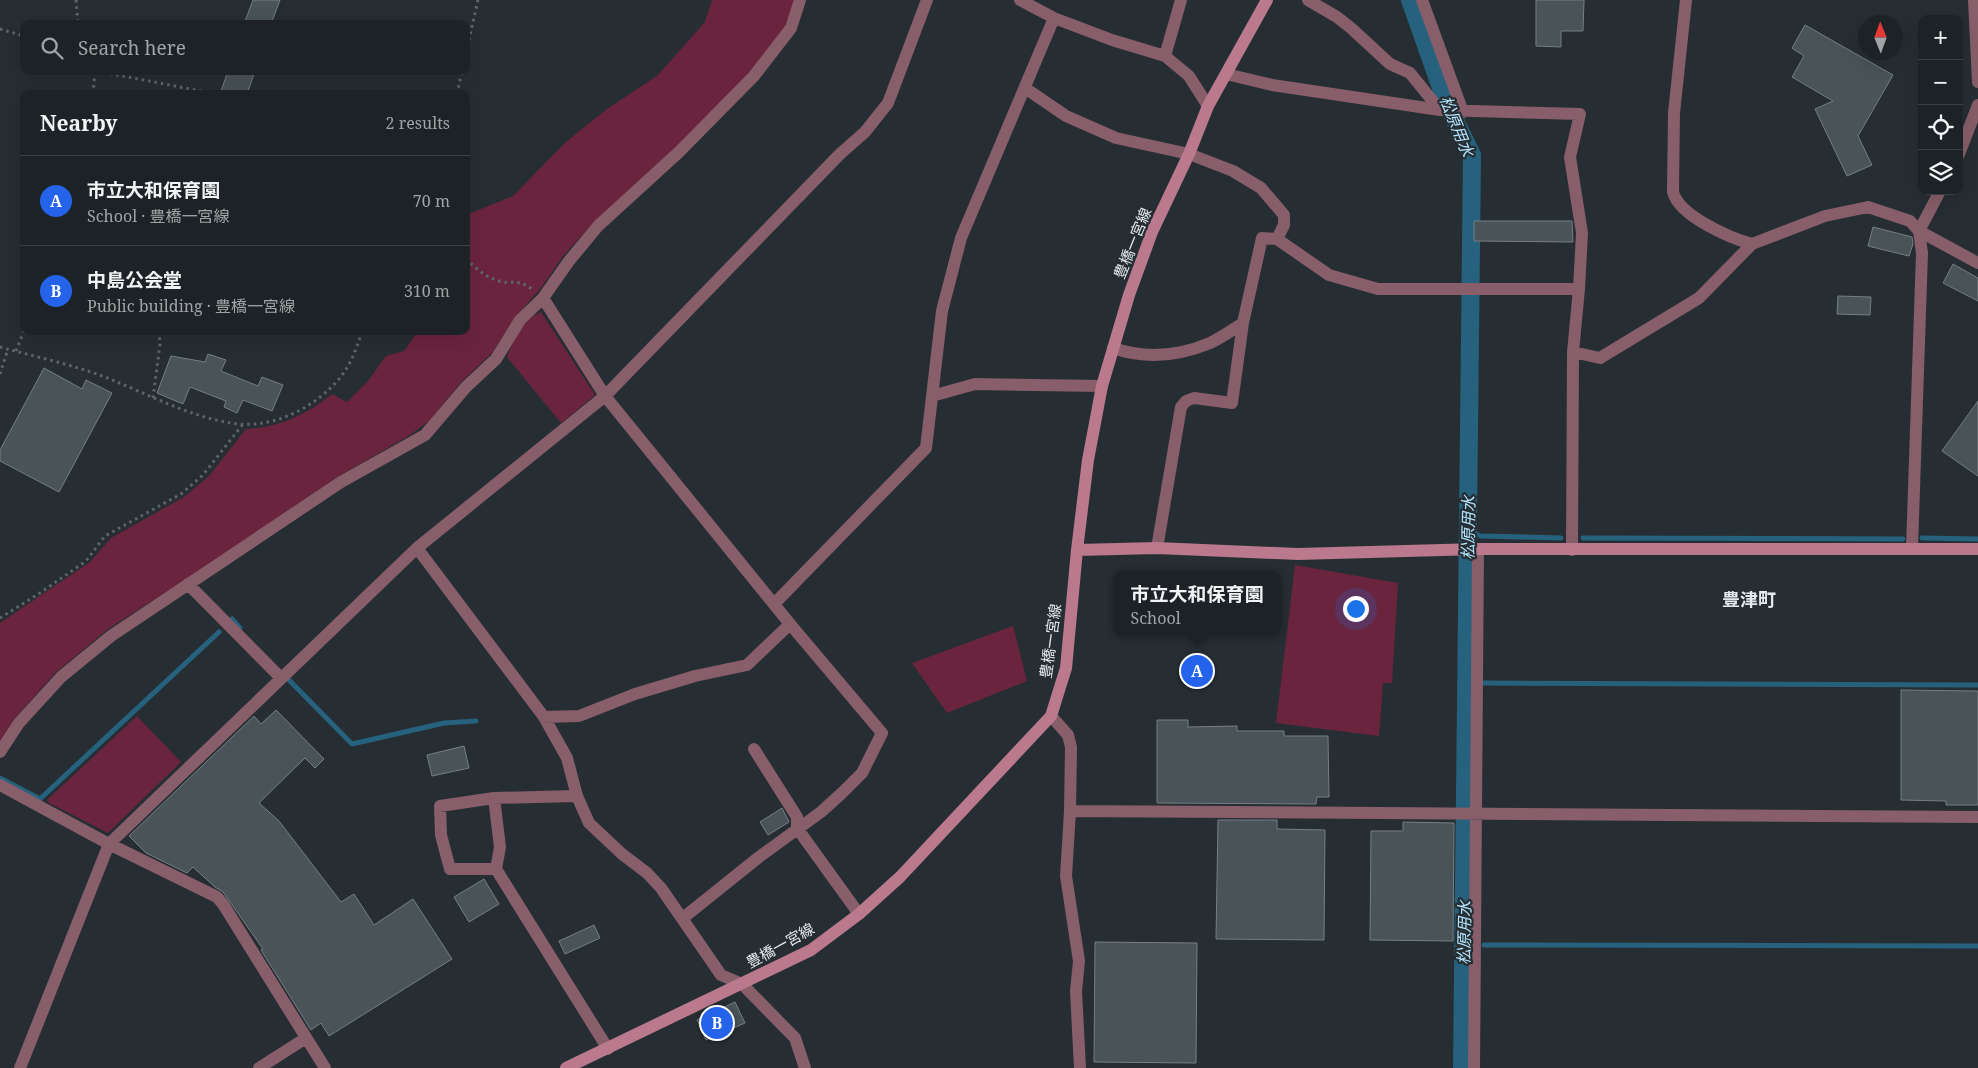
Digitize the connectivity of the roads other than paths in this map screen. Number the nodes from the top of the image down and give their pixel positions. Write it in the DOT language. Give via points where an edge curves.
graph roads {
  1 [pos="800,0"];
  2 [pos="927,0"];
  3 [pos="1020,0"];
  4 [pos="1181,0"];
  5 [pos="1268,0"];
  6 [pos="1308,0"];
  7 [pos="1422,0"];
  8 [pos="1686,0"];
  9 [pos="1974,0"];
  10 [pos="1054,18"];
  11 [pos="1165,56"];
  12 [pos="1226,74"];
  13 [pos="1978,82"];
  14 [pos="1025,88"];
  15 [pos="1978,105"];
  16 [pos="1208,106"];
  17 [pos="1441,110"];
  18 [pos="1462,112"];
  19 [pos="1961,150"];
  20 [pos="1189,154"];
  21 [pos="1938,195"];
  22 [pos="1919,231"];
  23 [pos="1277,239"];
  24 [pos="1752,244"];
  25 [pos="1978,263"];
  26 [pos="1580,289"];
  27 [pos="543,298"];
  28 [pos="1244,323"];
  29 [pos="1113,348"];
  30 [pos="1573,352"];
  31 [pos="1102,386"];
  32 [pos="605,396"];
  33 [pos="932,396"];
  34 [pos="417,548"];
  35 [pos="1157,548"];
  36 [pos="1912,548"];
  37 [pos="1478,549"];
  38 [pos="1978,549"];
  39 [pos="1077,550"];
  40 [pos="1572,550"];
  41 [pos="188,584"];
  42 [pos="775,603"];
  43 [pos="790,624"];
  44 [pos="281,678"];
  45 [pos="1051,716"];
  46 [pos="544,717"];
  47 [pos="754,749"];
  48 [pos="0,752"];
  49 [pos="0,785"];
  50 [pos="577,796"];
  51 [pos="494,798"];
  52 [pos="1070,811"];
  53 [pos="1476,814"];
  54 [pos="1978,816"];
  55 [pos="797,828"];
  56 [pos="109,844"];
  57 [pos="496,869"];
  58 [pos="859,914"];
  59 [pos="683,918"];
  60 [pos="742,984"];
  61 [pos="306,1038"];
  62 [pos="608,1049"];
  63 [pos="20,1068"];
  64 [pos="259,1068"];
  65 [pos="325,1068"];
  66 [pos="566,1068"];
  67 [pos="805,1068"];
  68 [pos="1080,1068"];
  69 [pos="1474,1068"];
  1 -- 27 [label="street" via="791,28 754,76 679,152 598,226"];
  2 -- 32 [label="street" via="888,104 871,125"];
  3 -- 10 [label="street"];
  4 -- 11 [label="street"];
  5 -- 12 [label="main road, 豊橋一宮線"];
  6 -- 17 [label="street" via="1352,28 1390,64 1410,73"];
  7 -- 18 [label="street"];
  8 -- 24 [label="street" via="1674,113 1675,200 1715,230"];
  9 -- 13 [label="street"];
  10 -- 11 [label="street"];
  10 -- 14 [label="street"];
  11 -- 16 [label="street" via="1189,76"];
  12 -- 16 [label="main road, 豊橋一宮線"];
  12 -- 17 [label="street" via="1272,85"];
  14 -- 20 [label="street" via="1066,116 1116,138"];
  14 -- 33 [label="street" via="961,238 942,311"];
  15 -- 19 [label="street"];
  16 -- 20 [label="main road, 豊橋一宮線"];
  17 -- 18 [label="street"];
  18 -- 26 [label="street" via="1580,114 1570,157 1582,233"];
  20 -- 23 [label="street" via="1233,171 1261,188 1284,216 1284,225"];
  20 -- 29 [label="main road, 豊橋一宮線" via="1152,232"];
  21 -- 22 [label="street"];
  22 -- 24 [label="street" via="1910,221 1868,208 1825,216"];
  22 -- 25 [label="street"];
  22 -- 36 [label="street" via="1922,253"];
  23 -- 26 [label="street" via="1329,275 1378,289"];
  23 -- 28 [label="street" via="1262,238"];
  24 -- 30 [label="street" via="1699,298 1625,343 1600,358"];
  26 -- 30 [label="street"];
  27 -- 32 [label="street"];
  27 -- 41 [label="street" via="520,320 496,359 466,387 425,435 341,482"];
  28 -- 29 [label="street" via="1210,343 1184,352 1157,356 1130,354"];
  28 -- 35 [label="street" via="1232,403 1194,398 1182,407"];
  29 -- 31 [label="main road, 豊橋一宮線"];
  30 -- 40 [label="street"];
  31 -- 33 [label="street" via="975,384"];
  31 -- 39 [label="main road, 豊橋一宮線" via="1088,460"];
  32 -- 34 [label="street"];
  32 -- 42 [label="street"];
  33 -- 42 [label="street" via="926,448"];
  34 -- 44 [label="street"];
  34 -- 46 [label="street"];
  35 -- 37 [label="main road" via="1298,554"];
  35 -- 39 [label="main road"];
  36 -- 38 [label="main road"];
  36 -- 40 [label="main road"];
  37 -- 40 [label="main road"];
  37 -- 53 [label="street"];
  39 -- 45 [label="main road, 豊橋一宮線" via="1066,668"];
  41 -- 44 [label="street"];
  41 -- 48 [label="street" via="111,636 61,677 19,723"];
  42 -- 43 [label="street"];
  43 -- 46 [label="street" via="746,665 635,694 579,716"];
  43 -- 55 [label="street" via="882,733 862,773 821,812"];
  44 -- 56 [label="street"];
  45 -- 52 [label="street" via="1068,734 1071,747"];
  45 -- 58 [label="main road, 豊橋一宮線" via="900,877"];
  46 -- 50 [label="street" via="567,758"];
  47 -- 55 [label="street" via="797,817"];
  49 -- 56 [label="street"];
  50 -- 51 [label="street"];
  50 -- 59 [label="street" via="589,823 647,873"];
  51 -- 57 [label="street" via="500,847"];
  51 -- 57 [label="street" via="440,806 441,835 450,868"];
  52 -- 53 [label="street"];
  52 -- 68 [label="street" via="1066,876 1079,961 1076,991"];
  53 -- 54 [label="street"];
  53 -- 69 [label="street"];
  55 -- 58 [label="street"];
  55 -- 59 [label="street"];
  56 -- 61 [label="street" via="217,898"];
  56 -- 63 [label="street"];
  57 -- 62 [label="street"];
  58 -- 60 [label="main road, 豊橋一宮線" via="810,950"];
  59 -- 60 [label="street" via="721,975"];
  60 -- 62 [label="main road, 豊橋一宮線"];
  60 -- 67 [label="street" via="795,1038"];
  61 -- 64 [label="street"];
  61 -- 65 [label="street"];
  62 -- 66 [label="main road, 豊橋一宮線"];
}
